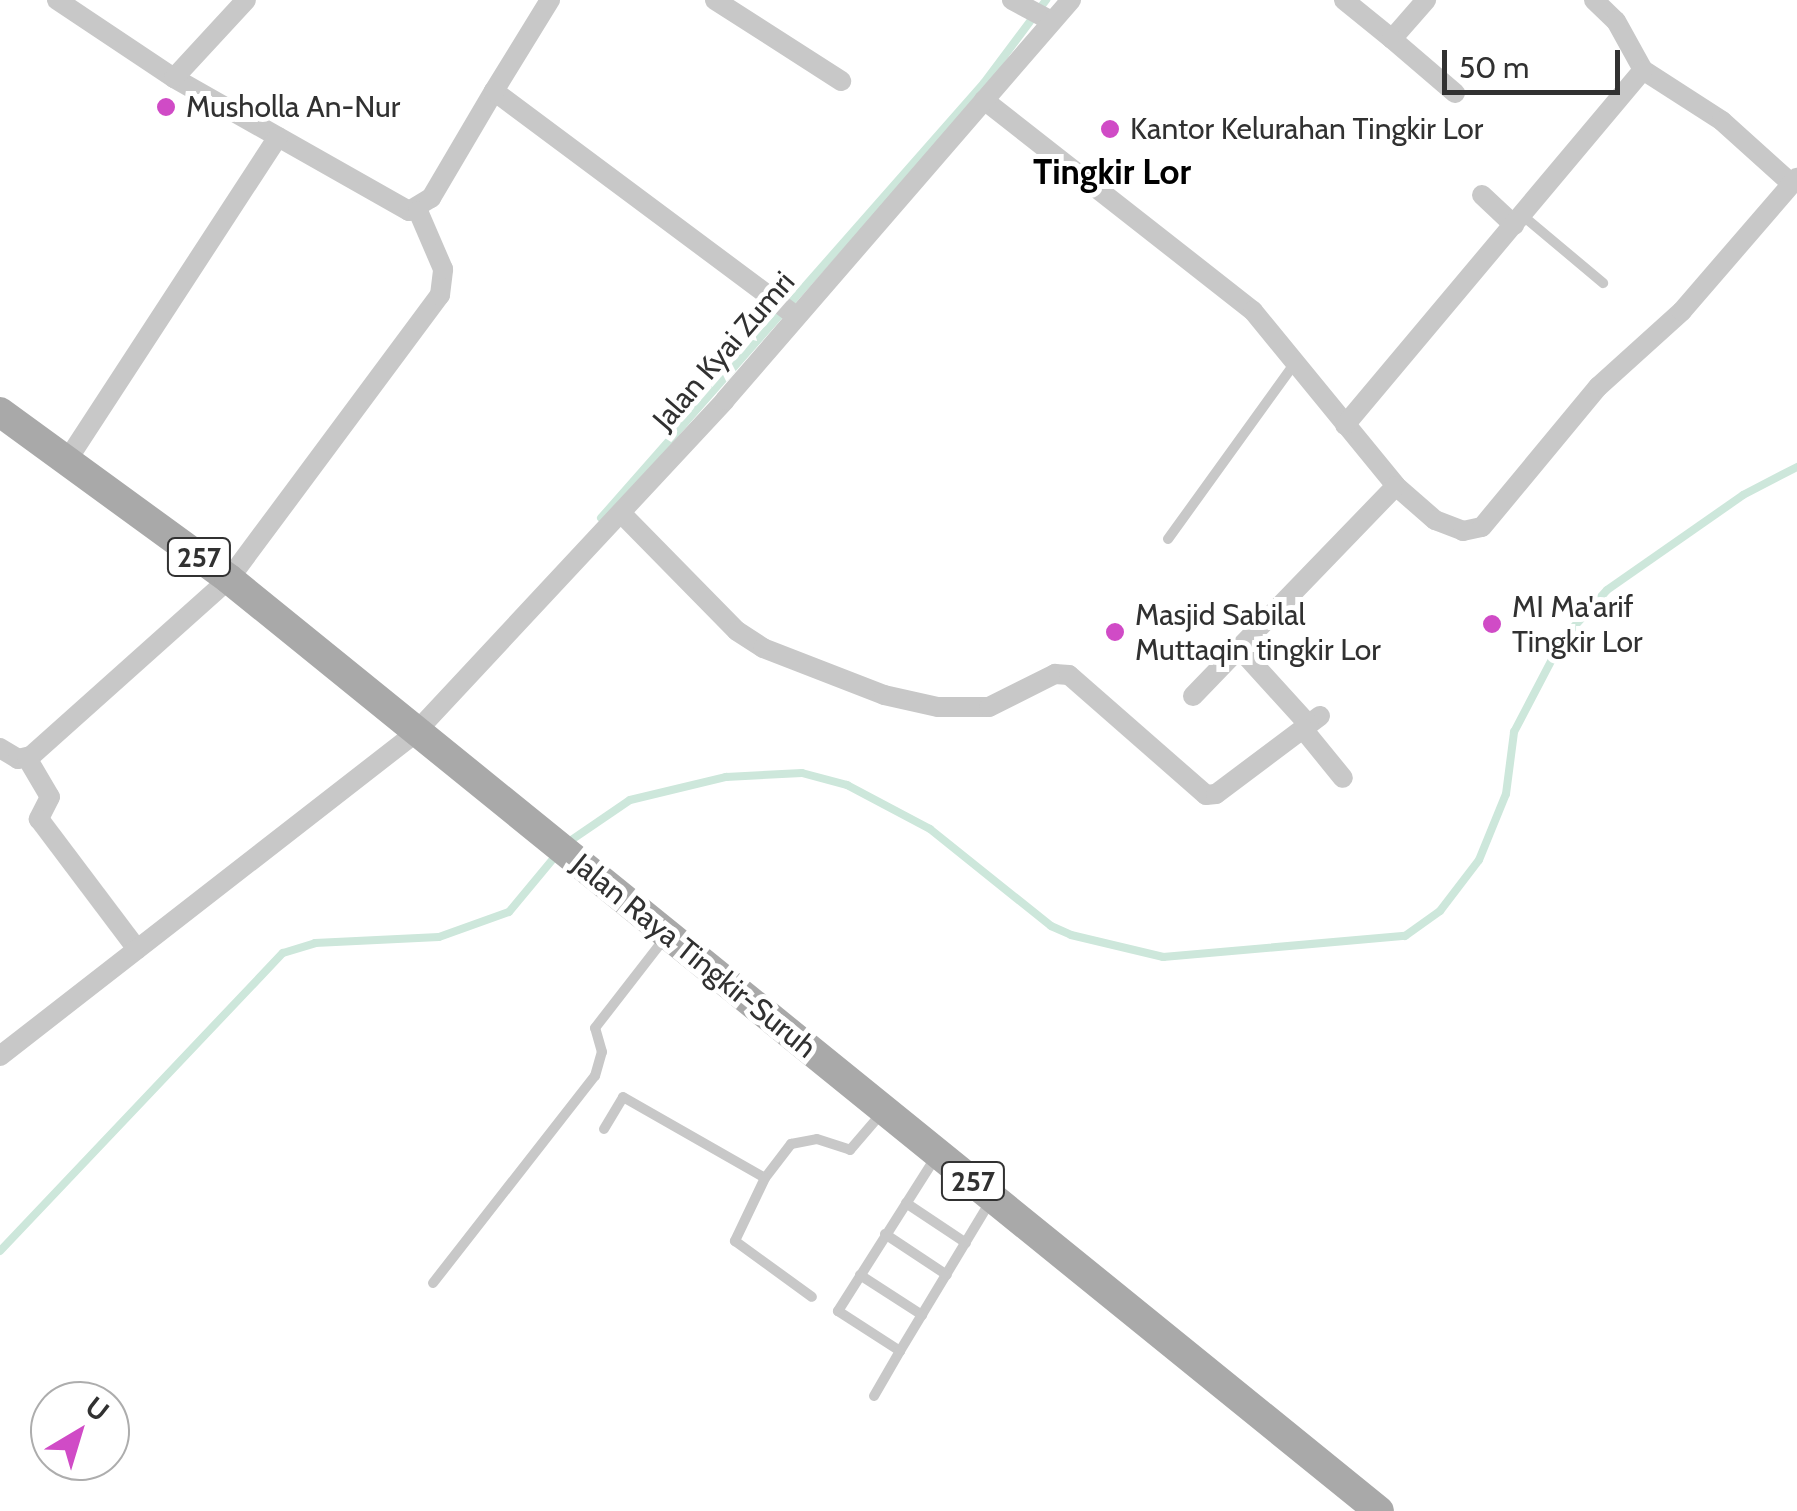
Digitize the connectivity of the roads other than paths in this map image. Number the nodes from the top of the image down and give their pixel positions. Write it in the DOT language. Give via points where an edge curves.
graph roads {
  1 [pos="57,0"];
  2 [pos="246,0"];
  3 [pos="550,0"];
  4 [pos="715,0"];
  5 [pos="1012,0"];
  6 [pos="1072,0"];
  7 [pos="1344,0"];
  8 [pos="1426,0"];
  9 [pos="1594,0"];
  10 [pos="1046,17"];
  11 [pos="1392,39"];
  12 [pos="1643,70"];
  13 [pos="174,78"];
  14 [pos="841,81"];
  15 [pos="494,91"];
  16 [pos="1455,93"];
  17 [pos="984,100"];
  18 [pos="278,137"];
  19 [pos="1795,181"];
  20 [pos="1482,195"];
  21 [pos="418,211"];
  22 [pos="1518,220"];
  23 [pos="1603,283"];
  24 [pos="794,314"];
  25 [pos="1293,366"];
  26 [pos="0,412"];
  27 [pos="1345,426"];
  28 [pos="66,462"];
  29 [pos="1396,486"];
  30 [pos="621,513"];
  31 [pos="1168,539"];
  32 [pos="229,579"];
  33 [pos="1239,648"];
  34 [pos="1194,696"];
  35 [pos="1311,723"];
  36 [pos="404,726"];
  37 [pos="0,748"];
  38 [pos="27,758"];
  39 [pos="1343,778"];
  40 [pos="667,934"];
  41 [pos="137,949"];
  42 [pos="0,1056"];
  43 [pos="885,1110"];
  44 [pos="604,1129"];
  45 [pos="938,1152"];
  46 [pos="765,1178"];
  47 [pos="993,1197"];
  48 [pos="906,1203"];
  49 [pos="886,1234"];
  50 [pos="966,1243"];
  51 [pos="860,1275"];
  52 [pos="947,1275"];
  53 [pos="433,1283"];
  54 [pos="812,1297"];
  55 [pos="922,1315"];
  56 [pos="900,1351"];
  57 [pos="874,1396"];
  58 [pos="1378,1511"];
  1 -- 13 [label="street"];
  2 -- 13 [label="street"];
  3 -- 15 [label="street"];
  4 -- 14 [label="street"];
  5 -- 10 [label="street"];
  6 -- 10 [label="street, Jalan Kyai Zumri"];
  7 -- 11 [label="street"];
  8 -- 11 [label="street"];
  9 -- 12 [label="street" via="1616,21"];
  10 -- 17 [label="street, Jalan Kyai Zumri"];
  11 -- 16 [label="street"];
  12 -- 19 [label="street" via="1722,121"];
  12 -- 22 [label="street"];
  13 -- 18 [label="street"];
  15 -- 21 [label="street"];
  15 -- 24 [label="street"];
  17 -- 24 [label="street, Jalan Kyai Zumri"];
  17 -- 25 [label="street" via="1180,247 1253,310"];
  18 -- 21 [label="street"];
  18 -- 28 [label="street"];
  19 -- 29 [label="street" via="1682,311 1598,387 1482,527 1462,531 1435,520"];
  20 -- 22 [label="street"];
  21 -- 32 [label="street" via="443,269 440,295"];
  22 -- 23 [label="lane"];
  22 -- 27 [label="street"];
  24 -- 30 [label="street, Jalan Kyai Zumri"];
  25 -- 27 [label="street"];
  25 -- 31 [label="lane"];
  26 -- 28 [label="main road, Jalan Raya Tingkir-Suruh / 257"];
  27 -- 29 [label="street"];
  28 -- 32 [label="main road, Jalan Raya Tingkir-Suruh / 257"];
  29 -- 33 [label="street"];
  30 -- 35 [label="street" via="737,631 788,660 884,696 938,707 989,708 1060,672 1208,796"];
  30 -- 36 [label="street, Jalan Kyai Zumri"];
  32 -- 36 [label="main road, Jalan Raya Tingkir-Suruh / 257"];
  32 -- 38 [label="street"];
  33 -- 34 [label="street"];
  33 -- 35 [label="street"];
  35 -- 39 [label="street"];
  36 -- 40 [label="main road, Jalan Raya Tingkir-Suruh / 257"];
  36 -- 41 [label="street, Jalan Kyai Zumri"];
  37 -- 38 [label="street"];
  38 -- 41 [label="street" via="50,796 39,819"];
  40 -- 43 [label="main road, Jalan Raya Tingkir-Suruh / 257"];
  40 -- 53 [label="lane" via="595,1028 602,1052 595,1076"];
  41 -- 42 [label="street, Jalan Kyai Zumri"];
  43 -- 45 [label="main road, Jalan Raya Tingkir-Suruh / 257"];
  43 -- 46 [label="lane" via="850,1150 817,1139 792,1144"];
  44 -- 46 [label="lane" via="623,1097"];
  45 -- 47 [label="main road, Jalan Raya Tingkir-Suruh / 257"];
  45 -- 48 [label="lane"];
  46 -- 54 [label="lane" via="735,1241"];
  47 -- 50 [label="lane"];
  47 -- 58 [label="main road, Jalan Raya Tingkir-Suruh / 257"];
  48 -- 49 [label="lane"];
  48 -- 50 [label="lane"];
  49 -- 51 [label="lane"];
  49 -- 52 [label="lane"];
  50 -- 52 [label="lane"];
  51 -- 55 [label="lane"];
  51 -- 56 [label="lane" via="838,1311"];
  52 -- 55 [label="lane"];
  55 -- 56 [label="lane"];
  56 -- 57 [label="lane"];
}
